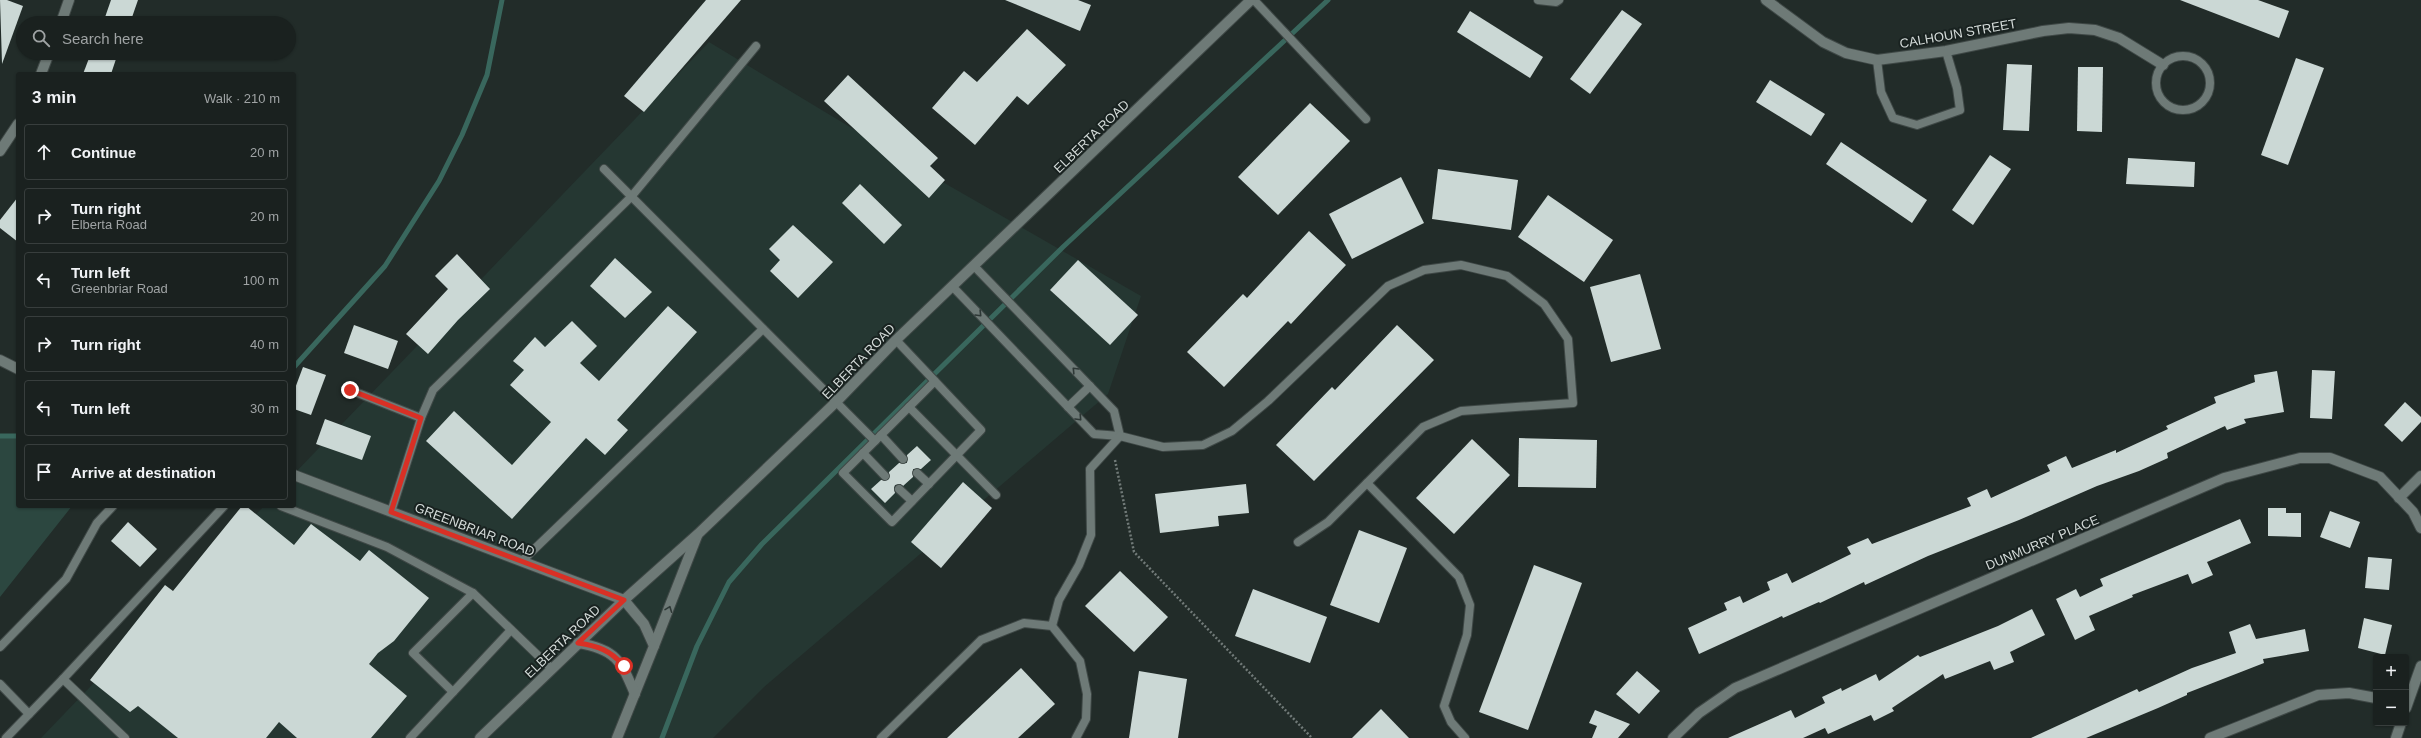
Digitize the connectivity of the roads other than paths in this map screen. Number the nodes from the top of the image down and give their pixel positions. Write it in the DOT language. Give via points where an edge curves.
graph roads {
  1 [pos="69,0"];
  2 [pos="1253,0"];
  3 [pos="1538,0"];
  4 [pos="1558,0"];
  5 [pos="1766,0"];
  6 [pos="63,16"];
  7 [pos="756,46"];
  8 [pos="1946,51"];
  9 [pos="46,60"];
  10 [pos="1877,60"];
  11 [pos="2163,65"];
  12 [pos="42,72"];
  13 [pos="1366,119"];
  14 [pos="16,127"];
  15 [pos="0,151"];
  16 [pos="604,169"];
  17 [pos="632,196"];
  18 [pos="974,266"];
  19 [pos="952,286"];
  20 [pos="763,329"];
  21 [pos="896,340"];
  22 [pos="0,360"];
  23 [pos="16,368"];
  24 [pos="935,382"];
  25 [pos="1090,386"];
  26 [pos="350,390"];
  27 [pos="836,402"];
  28 [pos="909,407"];
  29 [pos="1068,407"];
  30 [pos="421,418"];
  31 [pos="1120,436"];
  32 [pos="878,438"];
  33 [pos="863,453"];
  34 [pos="956,456"];
  35 [pos="903,459"];
  36 [pos="917,473"];
  37 [pos="296,476"];
  38 [pos="885,476"];
  39 [pos="2421,476"];
  40 [pos="1367,483"];
  41 [pos="929,484"];
  42 [pos="899,489"];
  43 [pos="996,495"];
  44 [pos="2399,498"];
  45 [pos="912,501"];
  46 [pos="111,508"];
  47 [pos="222,508"];
  48 [pos="286,508"];
  49 [pos="391,512"];
  50 [pos="2421,528"];
  51 [pos="698,534"];
  52 [pos="1298,542"];
  53 [pos="522,561"];
  54 [pos="473,593"];
  55 [pos="624,600"];
  56 [pos="1052,626"];
  57 [pos="511,630"];
  58 [pos="578,643"];
  59 [pos="654,646"];
  60 [pos="0,647"];
  61 [pos="2421,666"];
  62 [pos="552,669"];
  63 [pos="63,679"];
  64 [pos="0,684"];
  65 [pos="453,692"];
  66 [pos="635,694"];
  67 [pos="2373,697"];
  68 [pos="2409,700"];
  69 [pos="29,714"];
  70 [pos="2400,726"];
  71 [pos="6,738"];
  72 [pos="125,738"];
  73 [pos="410,738"];
  74 [pos="480,738"];
  75 [pos="617,738"];
  76 [pos="881,738"];
  77 [pos="1076,738"];
  78 [pos="1465,738"];
  79 [pos="1673,738"];
  80 [pos="2210,738"];
  81 [pos="2396,738"];
  1 -- 6 [label="street"];
  2 -- 13 [label="lane"];
  2 -- 18 [label="street, ELBERTA ROAD"];
  3 -- 4 [label="lane"];
  5 -- 10 [label="street, CALHOUN STREET" via="1823,42 1846,53"];
  7 -- 17 [label="lane"];
  8 -- 10 [label="street, CALHOUN STREET"];
  8 -- 10 [label="lane" via="1957,88 1960,110 1917,126 1893,118 1881,92"];
  8 -- 11 [label="street, CALHOUN STREET" via="2069,28 2095,30 2119,38"];
  9 -- 12 [label="street"];
  11 -- 11 [label="lane" via="2155,80 2156,89 2165,104 2180,111 2197,107 2204,101 2210,84 2209,74 2197,60 2179,56"];
  14 -- 15 [label="street"];
  16 -- 17 [label="lane"];
  17 -- 20 [label="lane"];
  17 -- 30 [label="lane" via="433,390"];
  18 -- 19 [label="street, ELBERTA ROAD"];
  25 -- 18 [label="lane, one-way"];
  19 -- 21 [label="street, ELBERTA ROAD"];
  19 -- 29 [label="lane, one-way"];
  20 -- 27 [label="lane"];
  20 -- 53 [label="lane"];
  21 -- 24 [label="lane"];
  21 -- 27 [label="street, ELBERTA ROAD"];
  22 -- 23 [label="street"];
  24 -- 28 [label="lane"];
  24 -- 34 [label="lane" via="981,430"];
  25 -- 29 [label="lane"];
  25 -- 31 [label="lane" via="1114,411"];
  26 -- 30 [label="lane"];
  27 -- 32 [label="lane"];
  27 -- 51 [label="street, ELBERTA ROAD"];
  28 -- 32 [label="lane"];
  28 -- 34 [label="lane"];
  29 -- 31 [label="lane, one-way" via="1094,434"];
  30 -- 49 [label="lane"];
  31 -- 40 [label="lane" via="1163,447 1203,445 1232,431 1268,401 1388,286 1424,270 1461,265 1508,276 1544,304 1568,339 1573,403 1462,411 1423,427"];
  31 -- 56 [label="lane" via="1090,469 1091,535 1079,565 1059,600"];
  32 -- 33 [label="lane"];
  32 -- 35 [label="lane"];
  33 -- 38 [label="lane"];
  33 -- 45 [label="lane" via="842,473 892,522"];
  34 -- 41 [label="lane"];
  34 -- 43 [label="lane"];
  36 -- 41 [label="lane"];
  37 -- 49 [label="street, GREENBRIAR ROAD"];
  39 -- 44 [label="street"];
  40 -- 52 [label="lane" via="1328,522"];
  40 -- 78 [label="lane" via="1459,577 1470,605 1468,635 1444,706 1450,722"];
  41 -- 45 [label="lane"];
  42 -- 45 [label="lane"];
  44 -- 50 [label="street, DUNMURRY PLACE" via="2413,512"];
  44 -- 79 [label="street, DUNMURRY PLACE" via="2380,477 2330,458 2300,458 2224,478 1735,688 1699,713"];
  46 -- 60 [label="lane" via="97,522 66,579"];
  47 -- 63 [label="lane"];
  48 -- 54 [label="lane" via="387,547"];
  49 -- 53 [label="street, GREENBRIAR ROAD"];
  51 -- 55 [label="street, ELBERTA ROAD"];
  59 -- 51 [label="street, one-way"];
  53 -- 55 [label="street, GREENBRIAR ROAD"];
  54 -- 57 [label="lane"];
  54 -- 65 [label="lane" via="413,653"];
  55 -- 58 [label="street, ELBERTA ROAD"];
  55 -- 59 [label="street" via="644,624"];
  56 -- 76 [label="lane" via="1024,623 981,640"];
  56 -- 77 [label="lane" via="1080,661 1087,694 1086,719"];
  57 -- 62 [label="lane"];
  57 -- 65 [label="lane"];
  58 -- 62 [label="street, ELBERTA ROAD"];
  58 -- 66 [label="street" via="598,646 614,654 624,666"];
  59 -- 66 [label="street"];
  61 -- 68 [label="street"];
  62 -- 74 [label="street, ELBERTA ROAD"];
  63 -- 69 [label="lane"];
  63 -- 72 [label="lane"];
  64 -- 69 [label="lane"];
  65 -- 73 [label="lane"];
  66 -- 75 [label="street"];
  67 -- 80 [label="street" via="2349,693 2318,695"];
  69 -- 71 [label="lane"];
  70 -- 81 [label="street"];
}
